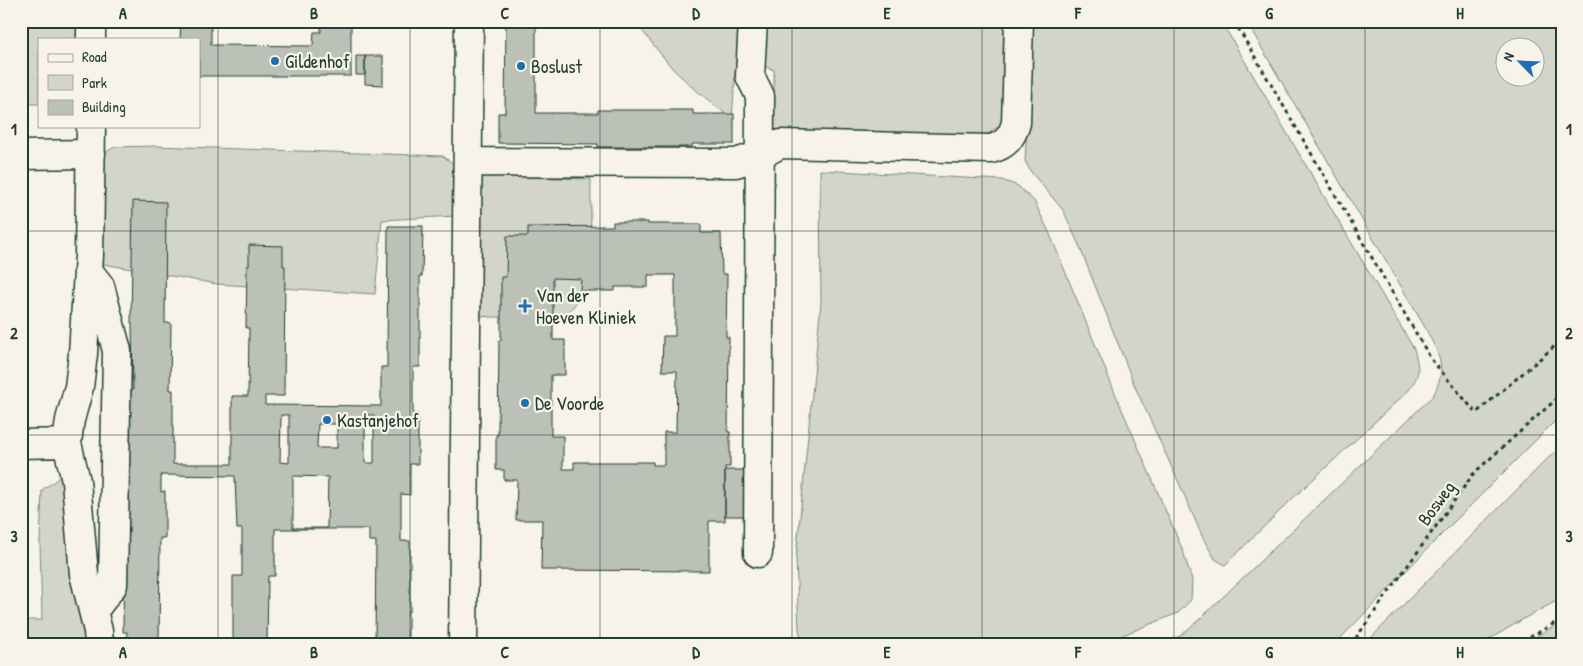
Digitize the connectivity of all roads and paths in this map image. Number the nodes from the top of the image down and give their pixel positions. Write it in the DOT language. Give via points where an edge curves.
graph roads {
  1 [pos="90,21"];
  2 [pos="469,21"];
  3 [pos="753,21"];
  4 [pos="1019,21"];
  5 [pos="1234,21"];
  6 [pos="90,38"];
  7 [pos="90,128"];
  8 [pos="90,154"];
  9 [pos="21,155"];
  10 [pos="760,155"];
  11 [pos="468,162"];
  12 [pos="88,270"];
  13 [pos="1562,340"];
  14 [pos="1562,394"];
  15 [pos="66,443"];
  16 [pos="21,444"];
  17 [pos="758,553"];
  18 [pos="94,610"];
  19 [pos="1562,619"];
  20 [pos="99,645"];
  21 [pos="463,645"];
  22 [pos="1351,645"];
  23 [pos="1516,645"];
  1 -- 6 [label="street"];
  2 -- 11 [label="street"];
  3 -- 10 [label="street" via="750,76 760,96"];
  4 -- 10 [label="street" via="1016,123 1012,134 1000,147 780,144"];
  5 -- 13 [label="path" via="1431,359 1476,413"];
  7 -- 8 [label="street"];
  8 -- 9 [label="street"];
  8 -- 12 [label="street"];
  10 -- 11 [label="street" via="736,163"];
  10 -- 17 [label="street"];
  11 -- 21 [label="street"];
  12 -- 15 [label="street" via="79,387"];
  12 -- 18 [label="street" via="100,286 117,351 113,585"];
  14 -- 22 [label="path, Bosweg" via="1474,473"];
  15 -- 16 [label="street"];
  15 -- 18 [label="street" via="76,481 84,574"];
  18 -- 20 [label="street"];
  19 -- 23 [label="path"];
}
